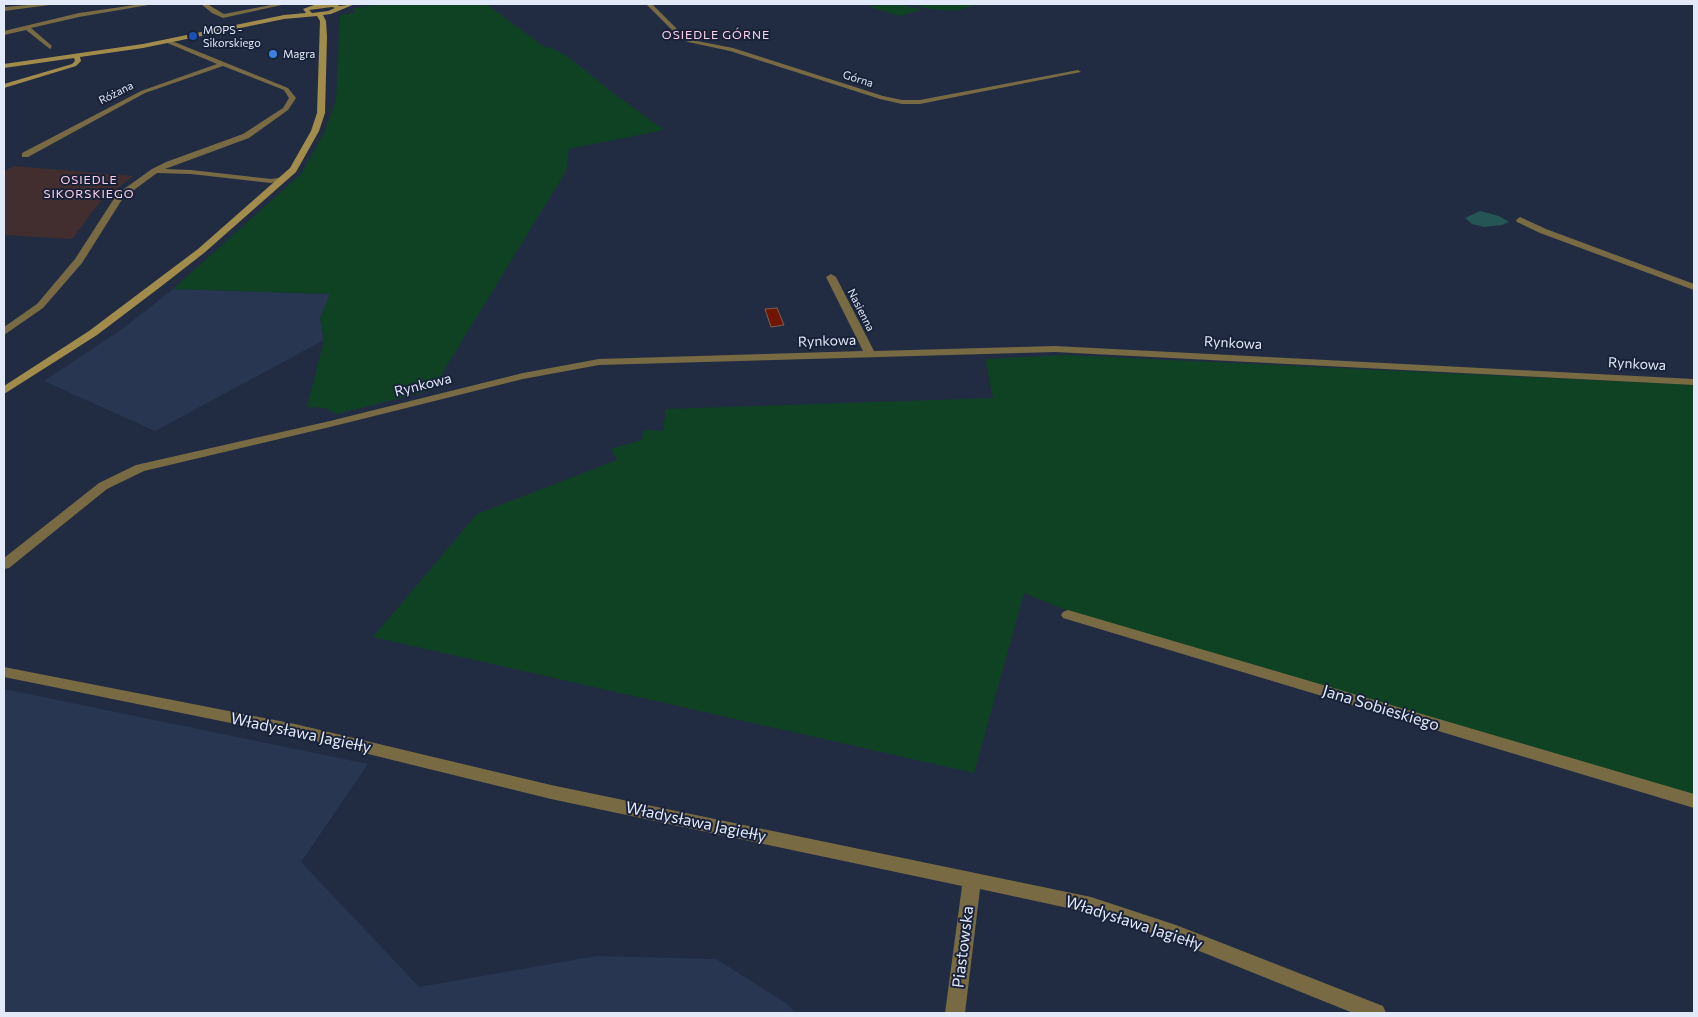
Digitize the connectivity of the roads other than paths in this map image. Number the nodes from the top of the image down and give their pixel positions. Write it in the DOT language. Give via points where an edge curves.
graph roads {
  1 [pos="54,4"];
  2 [pos="152,4"];
  3 [pos="204,4"];
  4 [pos="283,4"];
  5 [pos="352,4"];
  6 [pos="649,4"];
  7 [pos="341,6"];
  8 [pos="312,7"];
  9 [pos="4,9"];
  10 [pos="329,13"];
  11 [pos="319,14"];
  12 [pos="323,21"];
  13 [pos="26,27"];
  14 [pos="4,33"];
  15 [pos="167,41"];
  16 [pos="50,47"];
  17 [pos="77,55"];
  18 [pos="222,64"];
  19 [pos="4,66"];
  20 [pos="1078,72"];
  21 [pos="4,86"];
  22 [pos="26,155"];
  23 [pos="155,171"];
  24 [pos="277,178"];
  25 [pos="1520,220"];
  26 [pos="185,262"];
  27 [pos="831,277"];
  28 [pos="1694,287"];
  29 [pos="4,332"];
  30 [pos="870,354"];
  31 [pos="1694,382"];
  32 [pos="4,391"];
  33 [pos="4,565"];
  34 [pos="1068,615"];
  35 [pos="4,672"];
  36 [pos="1694,801"];
  37 [pos="972,880"];
  38 [pos="955,1013"];
  39 [pos="1376,1013"];
  1 -- 9 [label="street"];
  2 -- 13 [label="street"];
  3 -- 4 [label="street" via="223,16"];
  5 -- 7 [label="street"];
  6 -- 20 [label="street, Górna" via="690,41 731,49 902,102 920,102"];
  7 -- 8 [label="street"];
  7 -- 10 [label="street"];
  8 -- 11 [label="street"];
  8 -- 15 [label="street" via="284,17"];
  10 -- 11 [label="street"];
  10 -- 12 [label="street"];
  11 -- 12 [label="street"];
  12 -- 24 [label="street" via="321,112 315,131 303,151"];
  13 -- 14 [label="street"];
  13 -- 16 [label="street"];
  15 -- 17 [label="street"];
  15 -- 18 [label="street"];
  17 -- 19 [label="street"];
  17 -- 21 [label="street" via="78,61 74,65"];
  18 -- 22 [label="street, Różana" via="143,92"];
  18 -- 23 [label="street" via="286,89 292,98 286,109 246,136"];
  23 -- 24 [label="street"];
  23 -- 29 [label="street" via="120,196 80,260 40,306"];
  24 -- 26 [label="street" via="201,251"];
  24 -- 26 [label="street" via="207,237"];
  25 -- 28 [label="street"];
  26 -- 32 [label="street" via="93,333"];
  27 -- 30 [label="street, Nasienna"];
  30 -- 31 [label="street, Rynkowa" via="1055,349"];
  30 -- 33 [label="street, Rynkowa" via="599,362 523,376 140,468 103,486"];
  34 -- 36 [label="street, Jana Sobieskiego"];
  35 -- 37 [label="street, Władysława Jagiełły" via="295,730 551,792"];
  37 -- 38 [label="street, Piastowska"];
  37 -- 39 [label="street, Władysława Jagiełły" via="1090,905 1170,931"];
}
